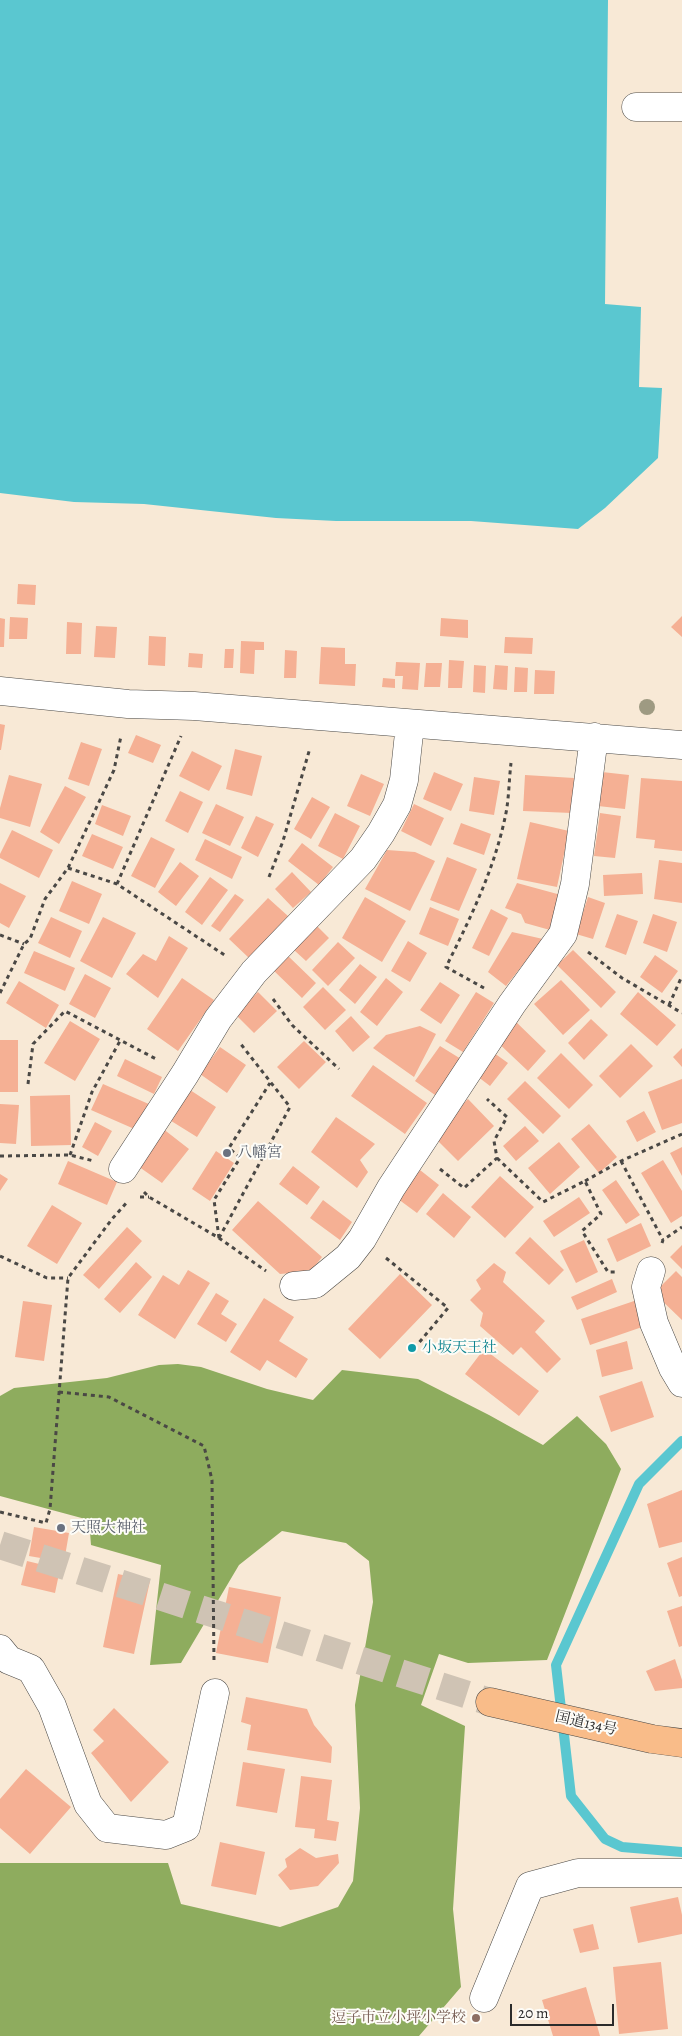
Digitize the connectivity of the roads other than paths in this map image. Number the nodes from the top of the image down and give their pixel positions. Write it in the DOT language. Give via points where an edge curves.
graph roads {
  1 [pos="636,107"];
  2 [pos="682,107"];
  3 [pos="0,691"];
  4 [pos="410,724"];
  5 [pos="594,737"];
  6 [pos="682,745"];
  7 [pos="122,1169"];
  8 [pos="651,1271"];
  9 [pos="294,1286"];
  10 [pos="682,1383"];
  11 [pos="3,1660"];
  12 [pos="215,1693"];
  13 [pos="490,1702"];
  14 [pos="682,1743"];
  15 [pos="682,1873"];
  16 [pos="484,1998"];
  1 -- 2 [label="street"];
  3 -- 4 [label="street" via="128,704 194,706"];
  4 -- 5 [label="street"];
  4 -- 7 [label="street" via="398,805 381,833 363,859 254,972 218,1019"];
  5 -- 6 [label="street"];
  5 -- 9 [label="street" via="575,884 563,934 512,1004 348,1257 316,1284"];
  8 -- 10 [label="street" via="646,1286 654,1323"];
  11 -- 12 [label="street" via="31,1669 52,1706 88,1804 107,1828 166,1835 186,1827"];
  13 -- 14 [label="highway, 国道134号"];
  15 -- 16 [label="street" via="578,1874 530,1886"];
}
